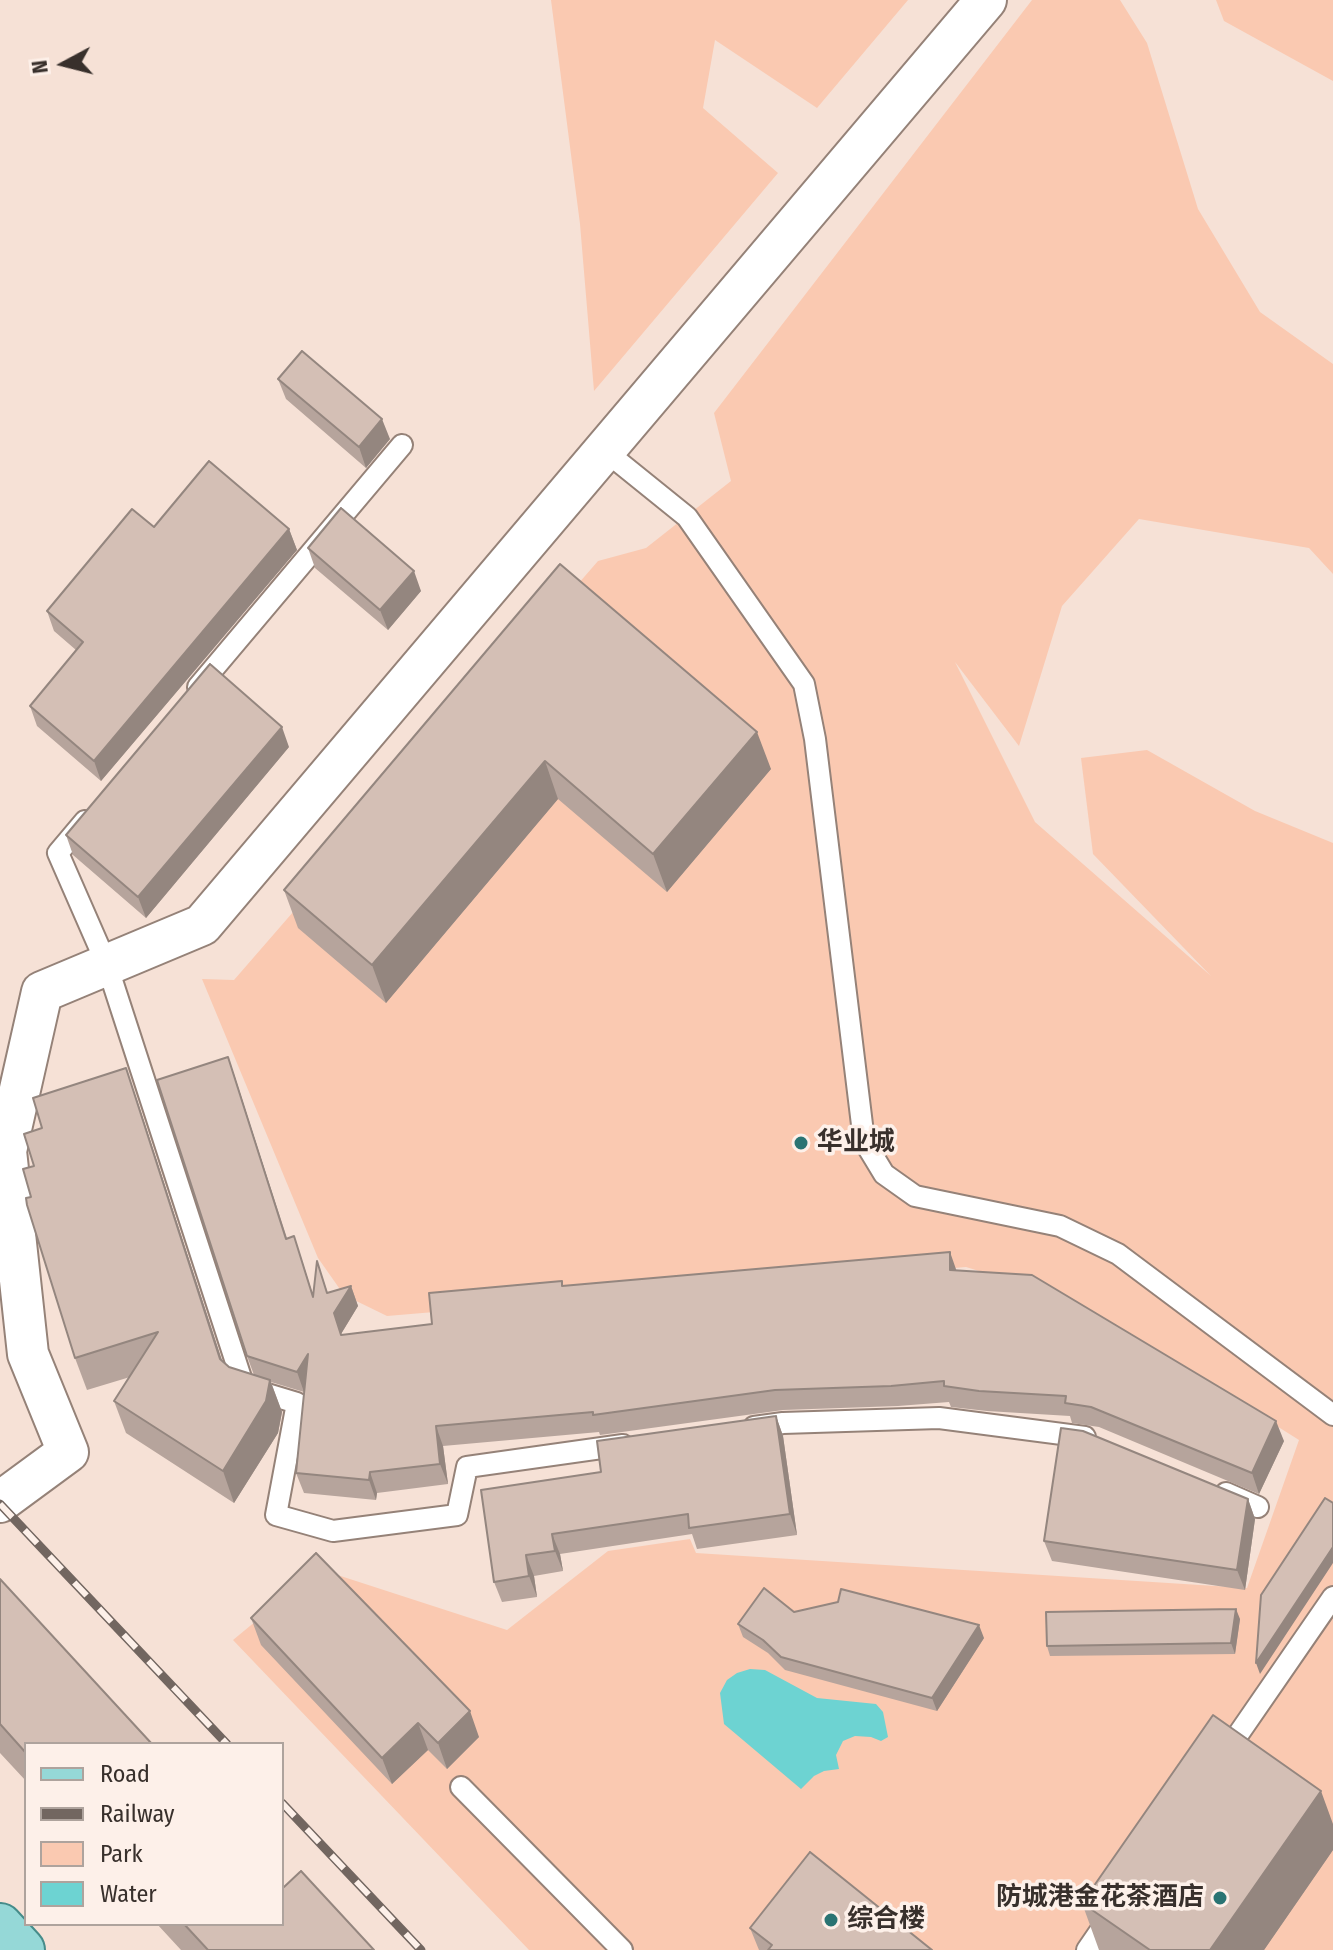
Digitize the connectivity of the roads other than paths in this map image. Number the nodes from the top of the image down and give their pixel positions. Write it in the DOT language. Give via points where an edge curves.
graph roads {
  1 [pos="986,0"];
  2 [pos="402,445"];
  3 [pos="604,450"];
  4 [pos="190,697"];
  5 [pos="98,805"];
  6 [pos="107,965"];
  7 [pos="1333,1415"];
  8 [pos="735,1429"];
  9 [pos="641,1443"];
  10 [pos="1107,1444"];
  11 [pos="1203,1484"];
  12 [pos="0,1502"];
  13 [pos="1258,1507"];
  14 [pos="1333,1597"];
  15 [pos="1213,1770"];
  16 [pos="461,1787"];
  17 [pos="1123,1899"];
  18 [pos="0,1926"];
  19 [pos="22,1950"];
  20 [pos="622,1950"];
  21 [pos="1087,1950"];
  1 -- 3 [label="street"];
  2 -- 4 [label="lane"];
  3 -- 6 [label="street" via="202,925"];
  3 -- 7 [label="lane" via="687,517 804,684 864,1141 884,1174 915,1196 1060,1226 1118,1254"];
  5 -- 6 [label="lane" via="58,853"];
  6 -- 9 [label="lane" via="244,1387 297,1403 276,1515 333,1531 457,1515 467,1467"];
  6 -- 12 [label="street" via="42,992 6,1151 28,1354 68,1452"];
  8 -- 10 [label="lane" via="939,1418"];
  11 -- 13 [label="lane"];
  14 -- 15 [label="lane"];
  16 -- 20 [label="lane"];
  17 -- 21 [label="lane"];
  18 -- 19 [label="main road"];
}
